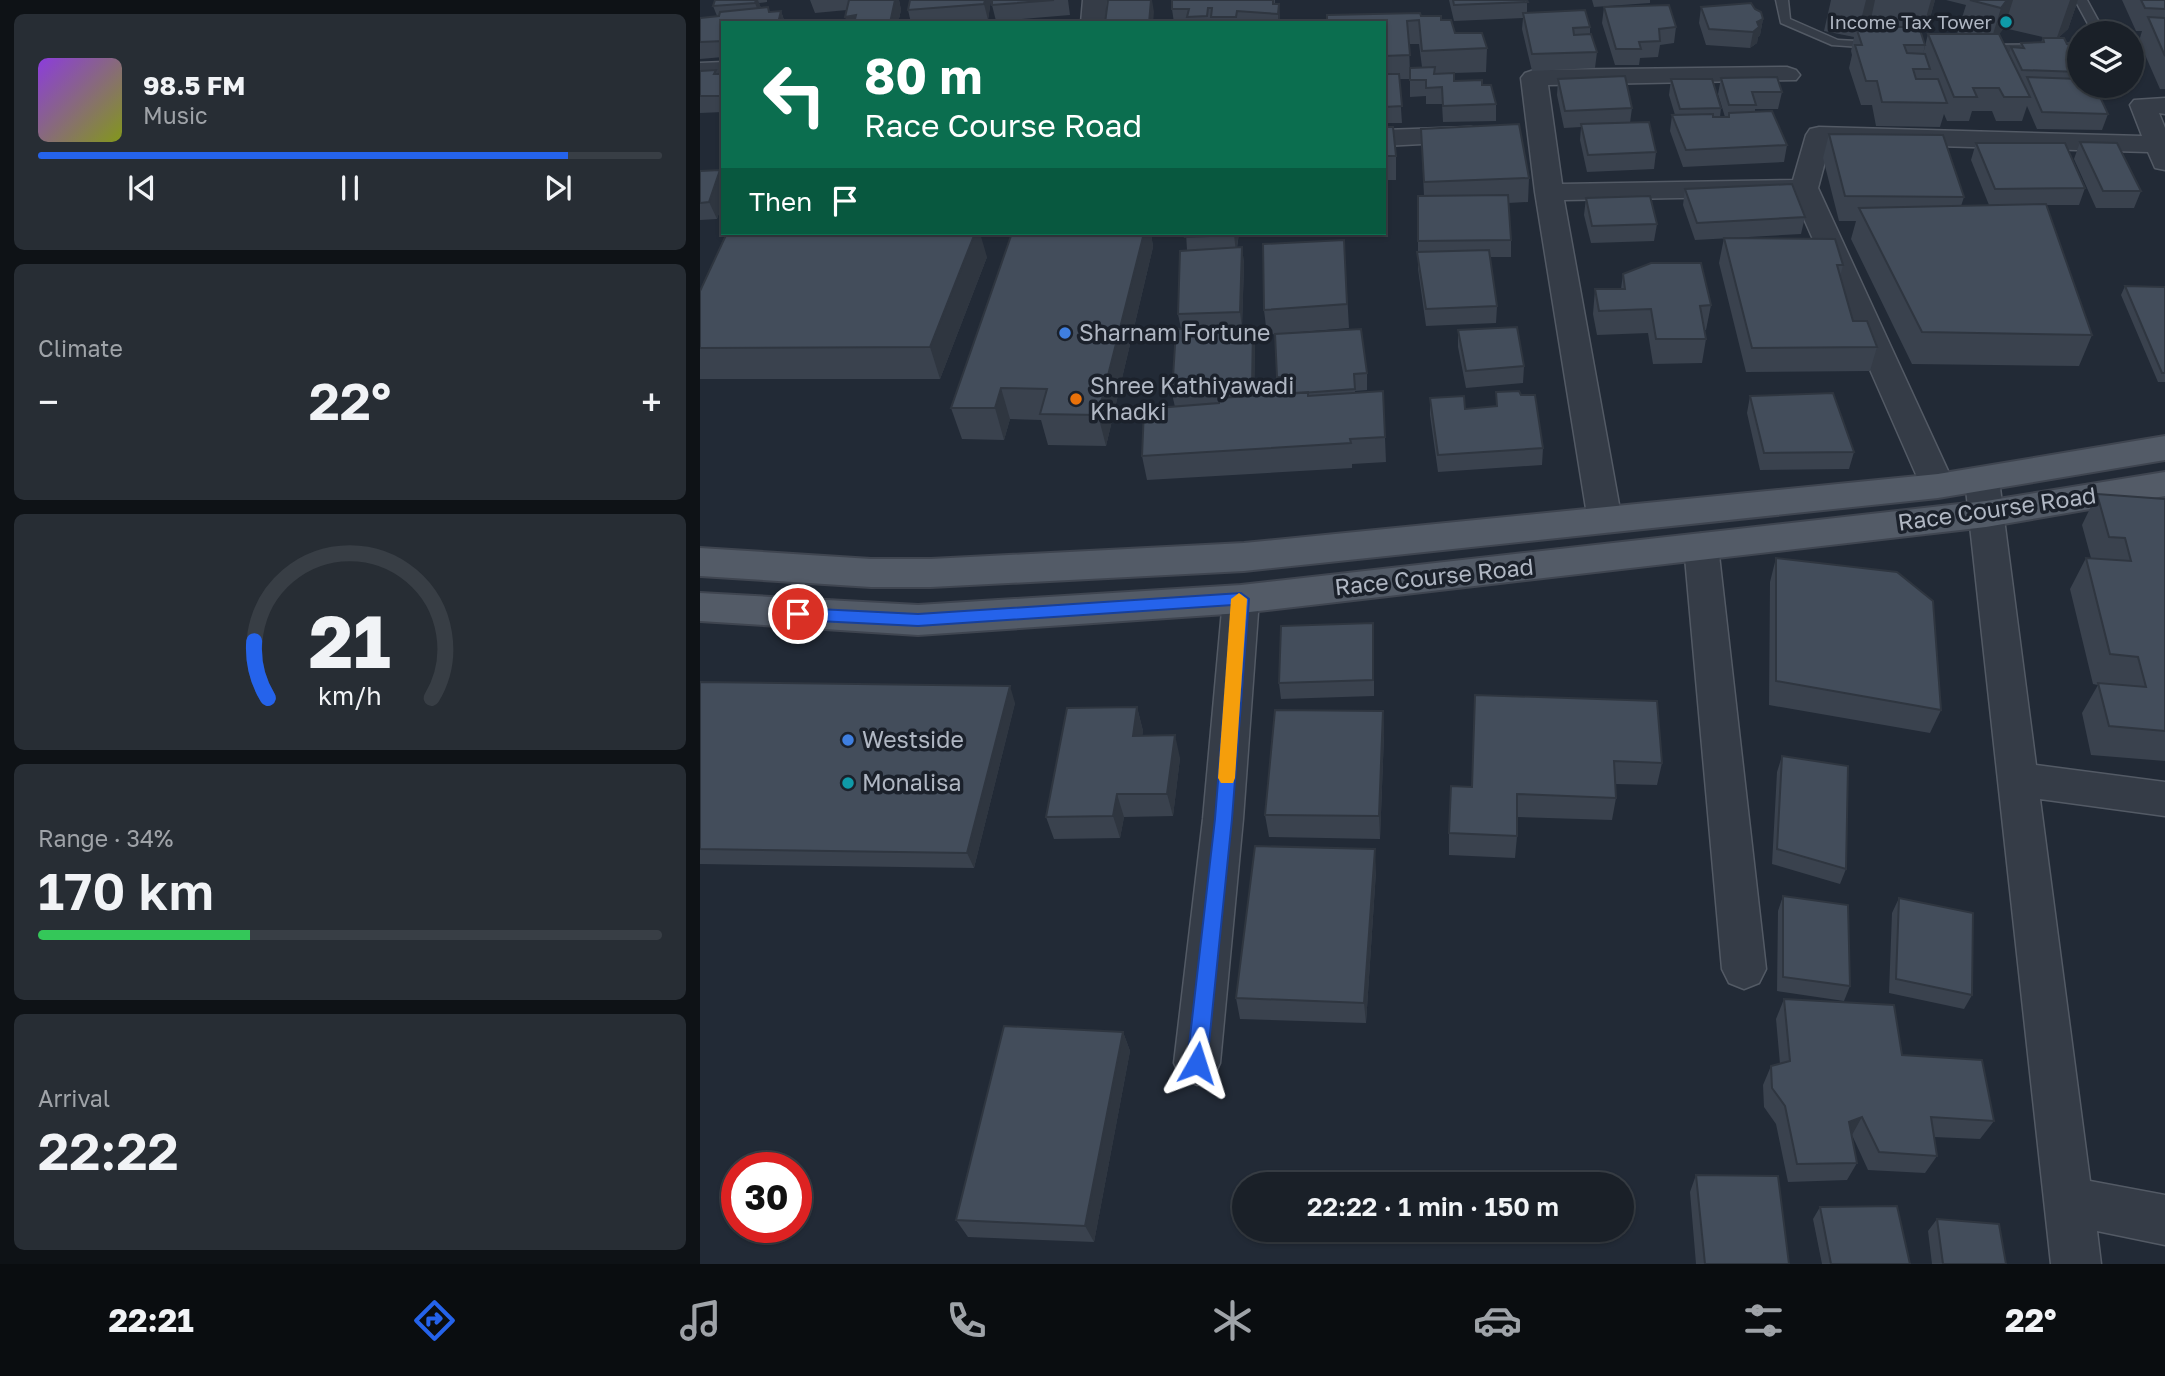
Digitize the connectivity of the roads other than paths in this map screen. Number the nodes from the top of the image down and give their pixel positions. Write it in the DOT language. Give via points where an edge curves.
graph roads {
  1 [pos="1095,0"];
  2 [pos="1782,0"];
  3 [pos="2081,0"];
  4 [pos="1093,21"];
  5 [pos="2092,21"];
  6 [pos="1887,46"];
  7 [pos="2067,48"];
  8 [pos="1976,49"];
  9 [pos="721,69"];
  10 [pos="700,71"];
  11 [pos="1787,75"];
  12 [pos="2165,106"];
  13 [pos="1519,133"];
  14 [pos="1386,138"];
  15 [pos="2161,153"];
  16 [pos="1804,188"];
  17 [pos="1549,192"];
  18 [pos="2165,448"];
  19 [pos="2165,484"];
  20 [pos="1938,486"];
  21 [pos="1984,497"];
  22 [pos="1605,521"];
  23 [pos="1701,546"];
  24 [pos="700,562"];
  25 [pos="1241,599"];
  26 [pos="700,607"];
  27 [pos="2018,779"];
  28 [pos="2165,799"];
  29 [pos="1744,969"];
  30 [pos="1197,1063"];
  31 [pos="2070,1201"];
  32 [pos="2165,1220"];
  33 [pos="2076,1264"];
  1 -- 4 [label="street"];
  2 -- 6 [label="lane" via="1785,21 1798,27 1836,43"];
  3 -- 5 [label="lane"];
  7 -- 8 [label="lane"];
  9 -- 10 [label="street"];
  11 -- 13 [label="street" via="1534,78"];
  12 -- 15 [label="street" via="2143,106"];
  13 -- 14 [label="street"];
  13 -- 17 [label="street"];
  15 -- 16 [label="street" via="1819,135"];
  16 -- 17 [label="street"];
  16 -- 20 [label="street"];
  17 -- 22 [label="street"];
  18 -- 21 [label="main road, Race Course Road"];
  19 -- 21 [label="main road, Race Course Road"];
  20 -- 21 [label="main road, Race Course Road"];
  20 -- 22 [label="main road, Race Course Road"];
  21 -- 23 [label="main road, Race Course Road"];
  21 -- 27 [label="street"];
  22 -- 24 [label="main road, Race Course Road" via="1244,557 931,573"];
  23 -- 25 [label="main road, Race Course Road"];
  23 -- 29 [label="street"];
  25 -- 26 [label="main road, Race Course Road" via="918,620"];
  25 -- 30 [label="street"];
  27 -- 28 [label="street"];
  27 -- 31 [label="street"];
  31 -- 32 [label="street"];
  31 -- 33 [label="street"];
}
